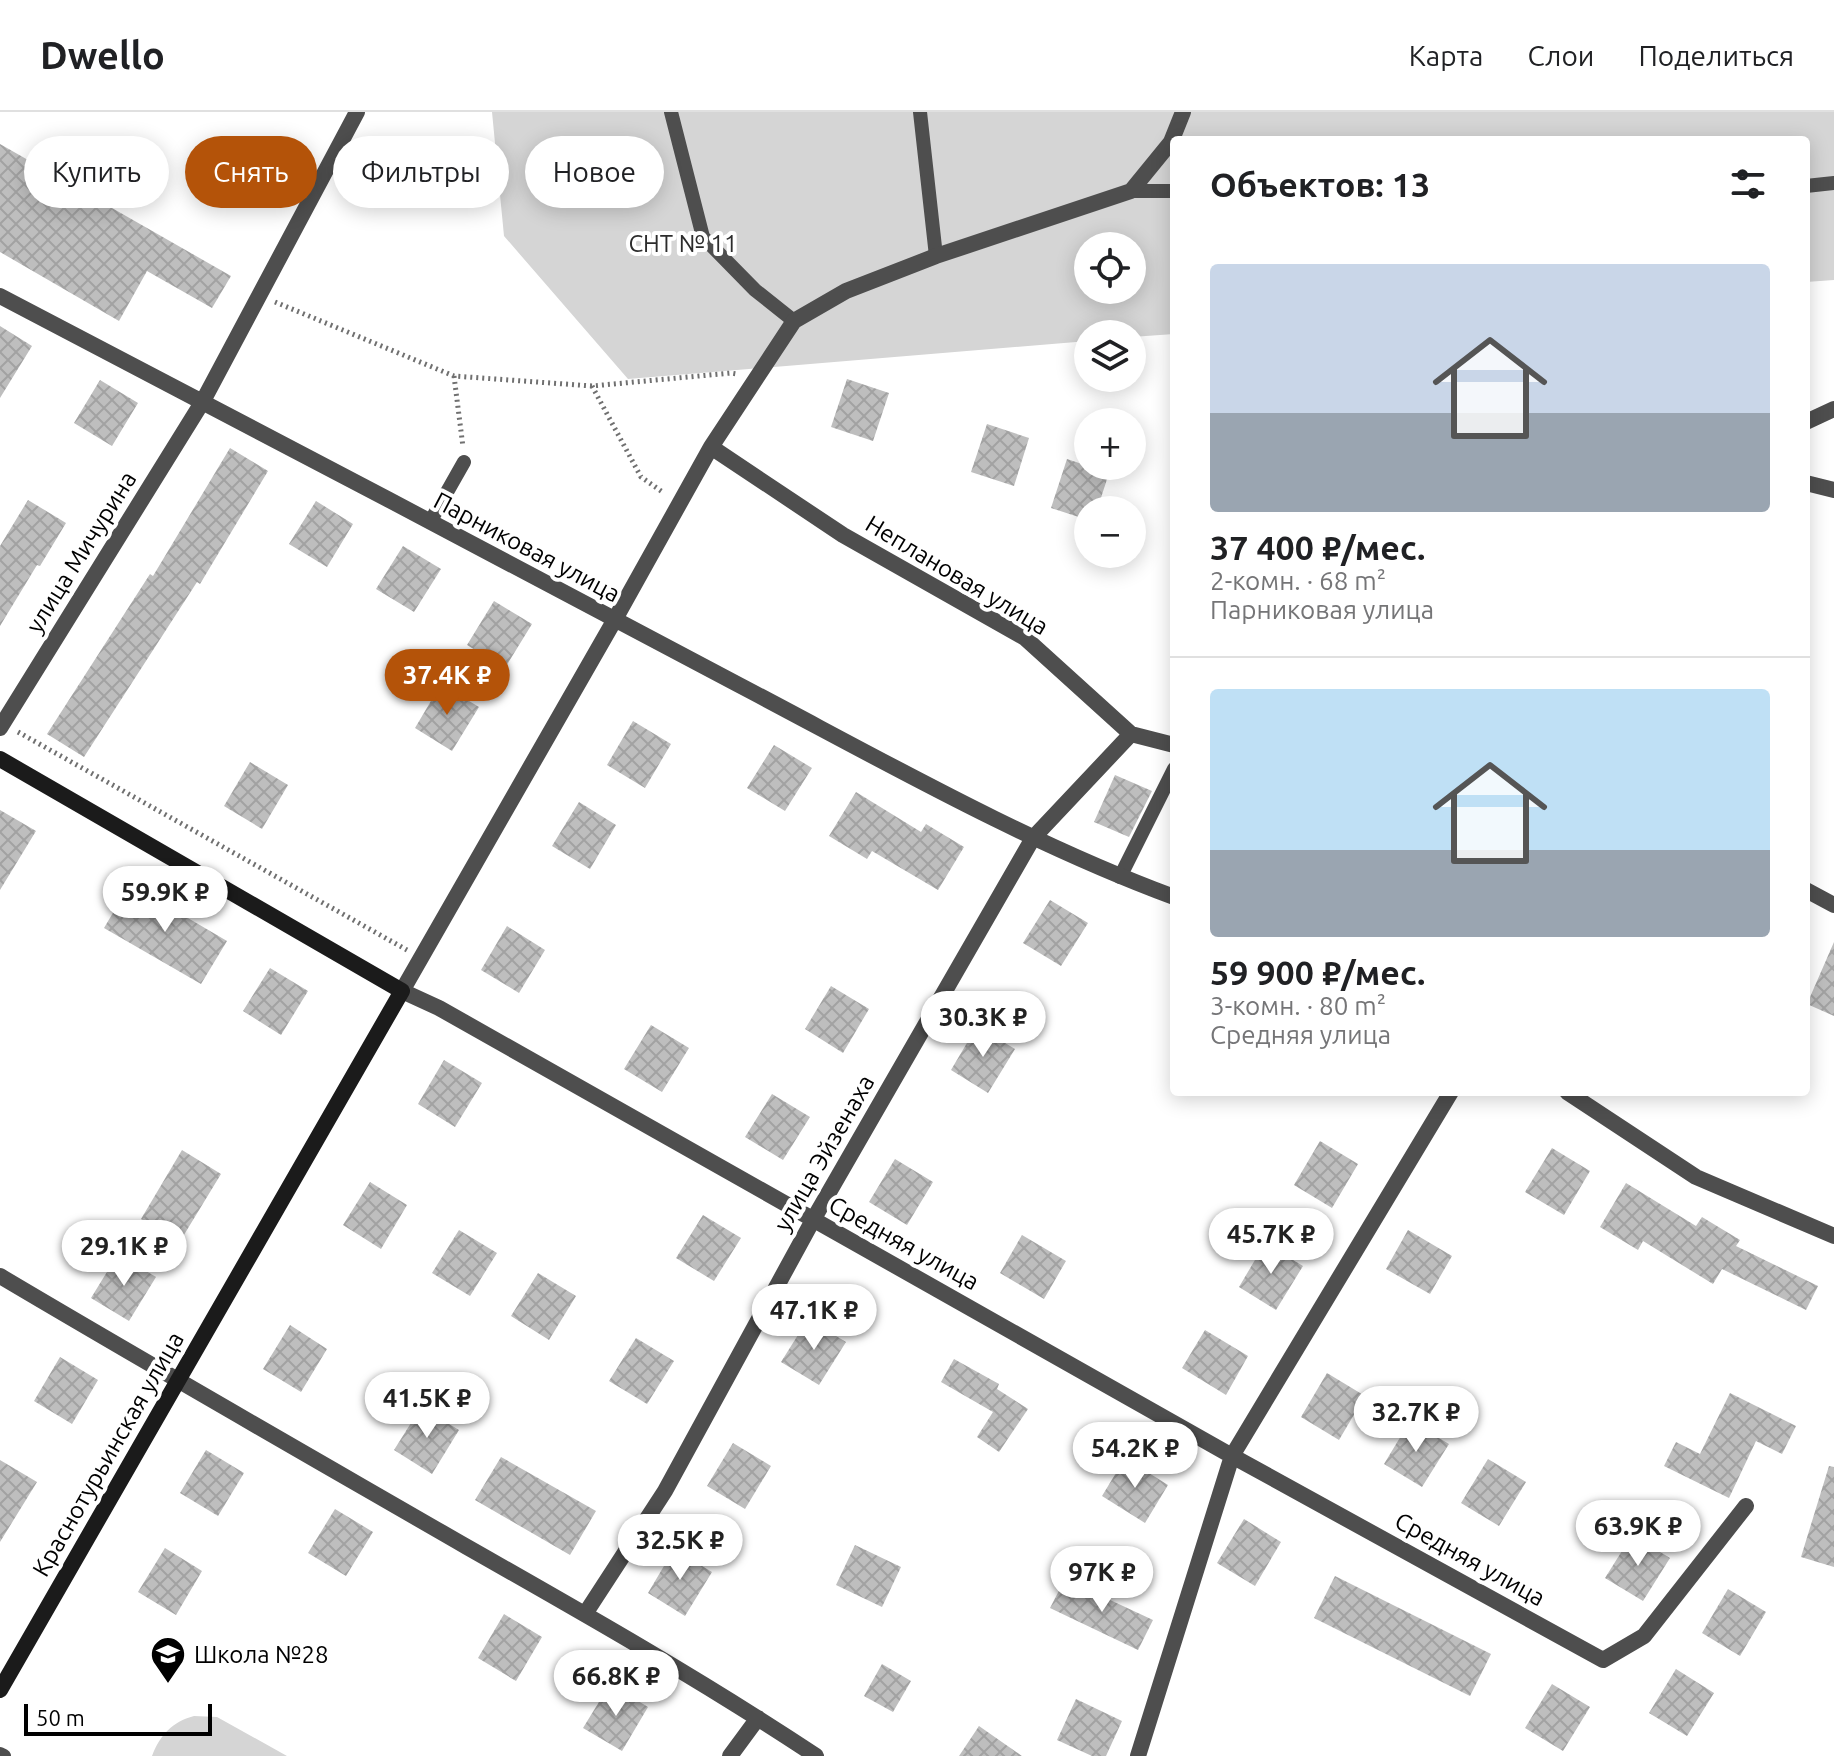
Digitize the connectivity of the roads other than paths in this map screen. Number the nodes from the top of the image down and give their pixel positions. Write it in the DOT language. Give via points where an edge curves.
graph roads {
  1 [pos="357,112"];
  2 [pos="671,112"];
  3 [pos="920,112"];
  4 [pos="1183,112"];
  5 [pos="1173,136"];
  6 [pos="1170,143"];
  7 [pos="1834,183"];
  8 [pos="1810,186"];
  9 [pos="1131,191"];
  10 [pos="1170,191"];
  11 [pos="936,256"];
  12 [pos="0,296"];
  13 [pos="794,321"];
  14 [pos="203,401"];
  15 [pos="1834,409"];
  16 [pos="1810,420"];
  17 [pos="711,447"];
  18 [pos="464,462"];
  19 [pos="1810,484"];
  20 [pos="1834,490"];
  21 [pos="430,522"];
  22 [pos="614,621"];
  23 [pos="1,726"];
  24 [pos="1131,734"];
  25 [pos="1170,744"];
  26 [pos="0,759"];
  27 [pos="1170,777"];
  28 [pos="1033,838"];
  29 [pos="1120,877"];
  30 [pos="1810,892"];
  31 [pos="1170,896"];
  32 [pos="1834,905"];
  33 [pos="402,991"];
  34 [pos="1449,1096"];
  35 [pos="1573,1096"];
  36 [pos="813,1220"];
  37 [pos="1834,1236"];
  38 [pos="0,1276"];
  39 [pos="178,1381"];
  40 [pos="1232,1456"];
  41 [pos="1746,1506"];
  42 [pos="585,1614"];
  43 [pos="0,1690"];
  44 [pos="758,1718"];
  45 [pos="730,1756"];
  46 [pos="816,1756"];
  47 [pos="1138,1756"];
  1 -- 14 [label="street, улица Мичурина"];
  2 -- 13 [label="lane" via="703,237"];
  3 -- 11 [label="lane"];
  4 -- 5 [label="street"];
  6 -- 9 [label="street"];
  7 -- 8 [label="lane"];
  9 -- 10 [label="lane"];
  9 -- 11 [label="street"];
  11 -- 13 [label="street" via="846,291"];
  12 -- 14 [label="street, Парниковая улица"];
  13 -- 17 [label="street"];
  14 -- 21 [label="street, Парниковая улица"];
  14 -- 23 [label="street, улица Мичурина"];
  15 -- 16 [label="street"];
  17 -- 22 [label="street"];
  17 -- 24 [label="street, Неплановая улица" via="843,535 1025,638"];
  18 -- 21 [label="lane"];
  19 -- 20 [label="street"];
  21 -- 22 [label="street, Парниковая улица"];
  22 -- 28 [label="street, Парниковая улица"];
  22 -- 33 [label="street"];
  24 -- 25 [label="street, Неплановая улица"];
  24 -- 28 [label="street, улица Эйзенаха"];
  26 -- 33 [label="main road, Средняя улица"];
  27 -- 29 [label="lane"];
  28 -- 29 [label="street, Парниковая улица"];
  28 -- 36 [label="street, улица Эйзенаха"];
  29 -- 31 [label="street, Парниковая улица"];
  30 -- 32 [label="street"];
  33 -- 36 [label="street, Средняя улица"];
  33 -- 39 [label="main road, Краснотурьинская улица"];
  34 -- 40 [label="street"];
  35 -- 37 [label="street" via="1696,1177"];
  36 -- 40 [label="street, Средняя улица"];
  36 -- 42 [label="street, улица Эйзенаха" via="665,1491"];
  38 -- 39 [label="street"];
  39 -- 42 [label="street"];
  39 -- 43 [label="main road, Краснотурьинская улица"];
  40 -- 41 [label="street, Средняя улица" via="1603,1660 1644,1636"];
  40 -- 47 [label="street"];
  42 -- 44 [label="street"];
  44 -- 45 [label="street"];
  44 -- 46 [label="street"];
}
